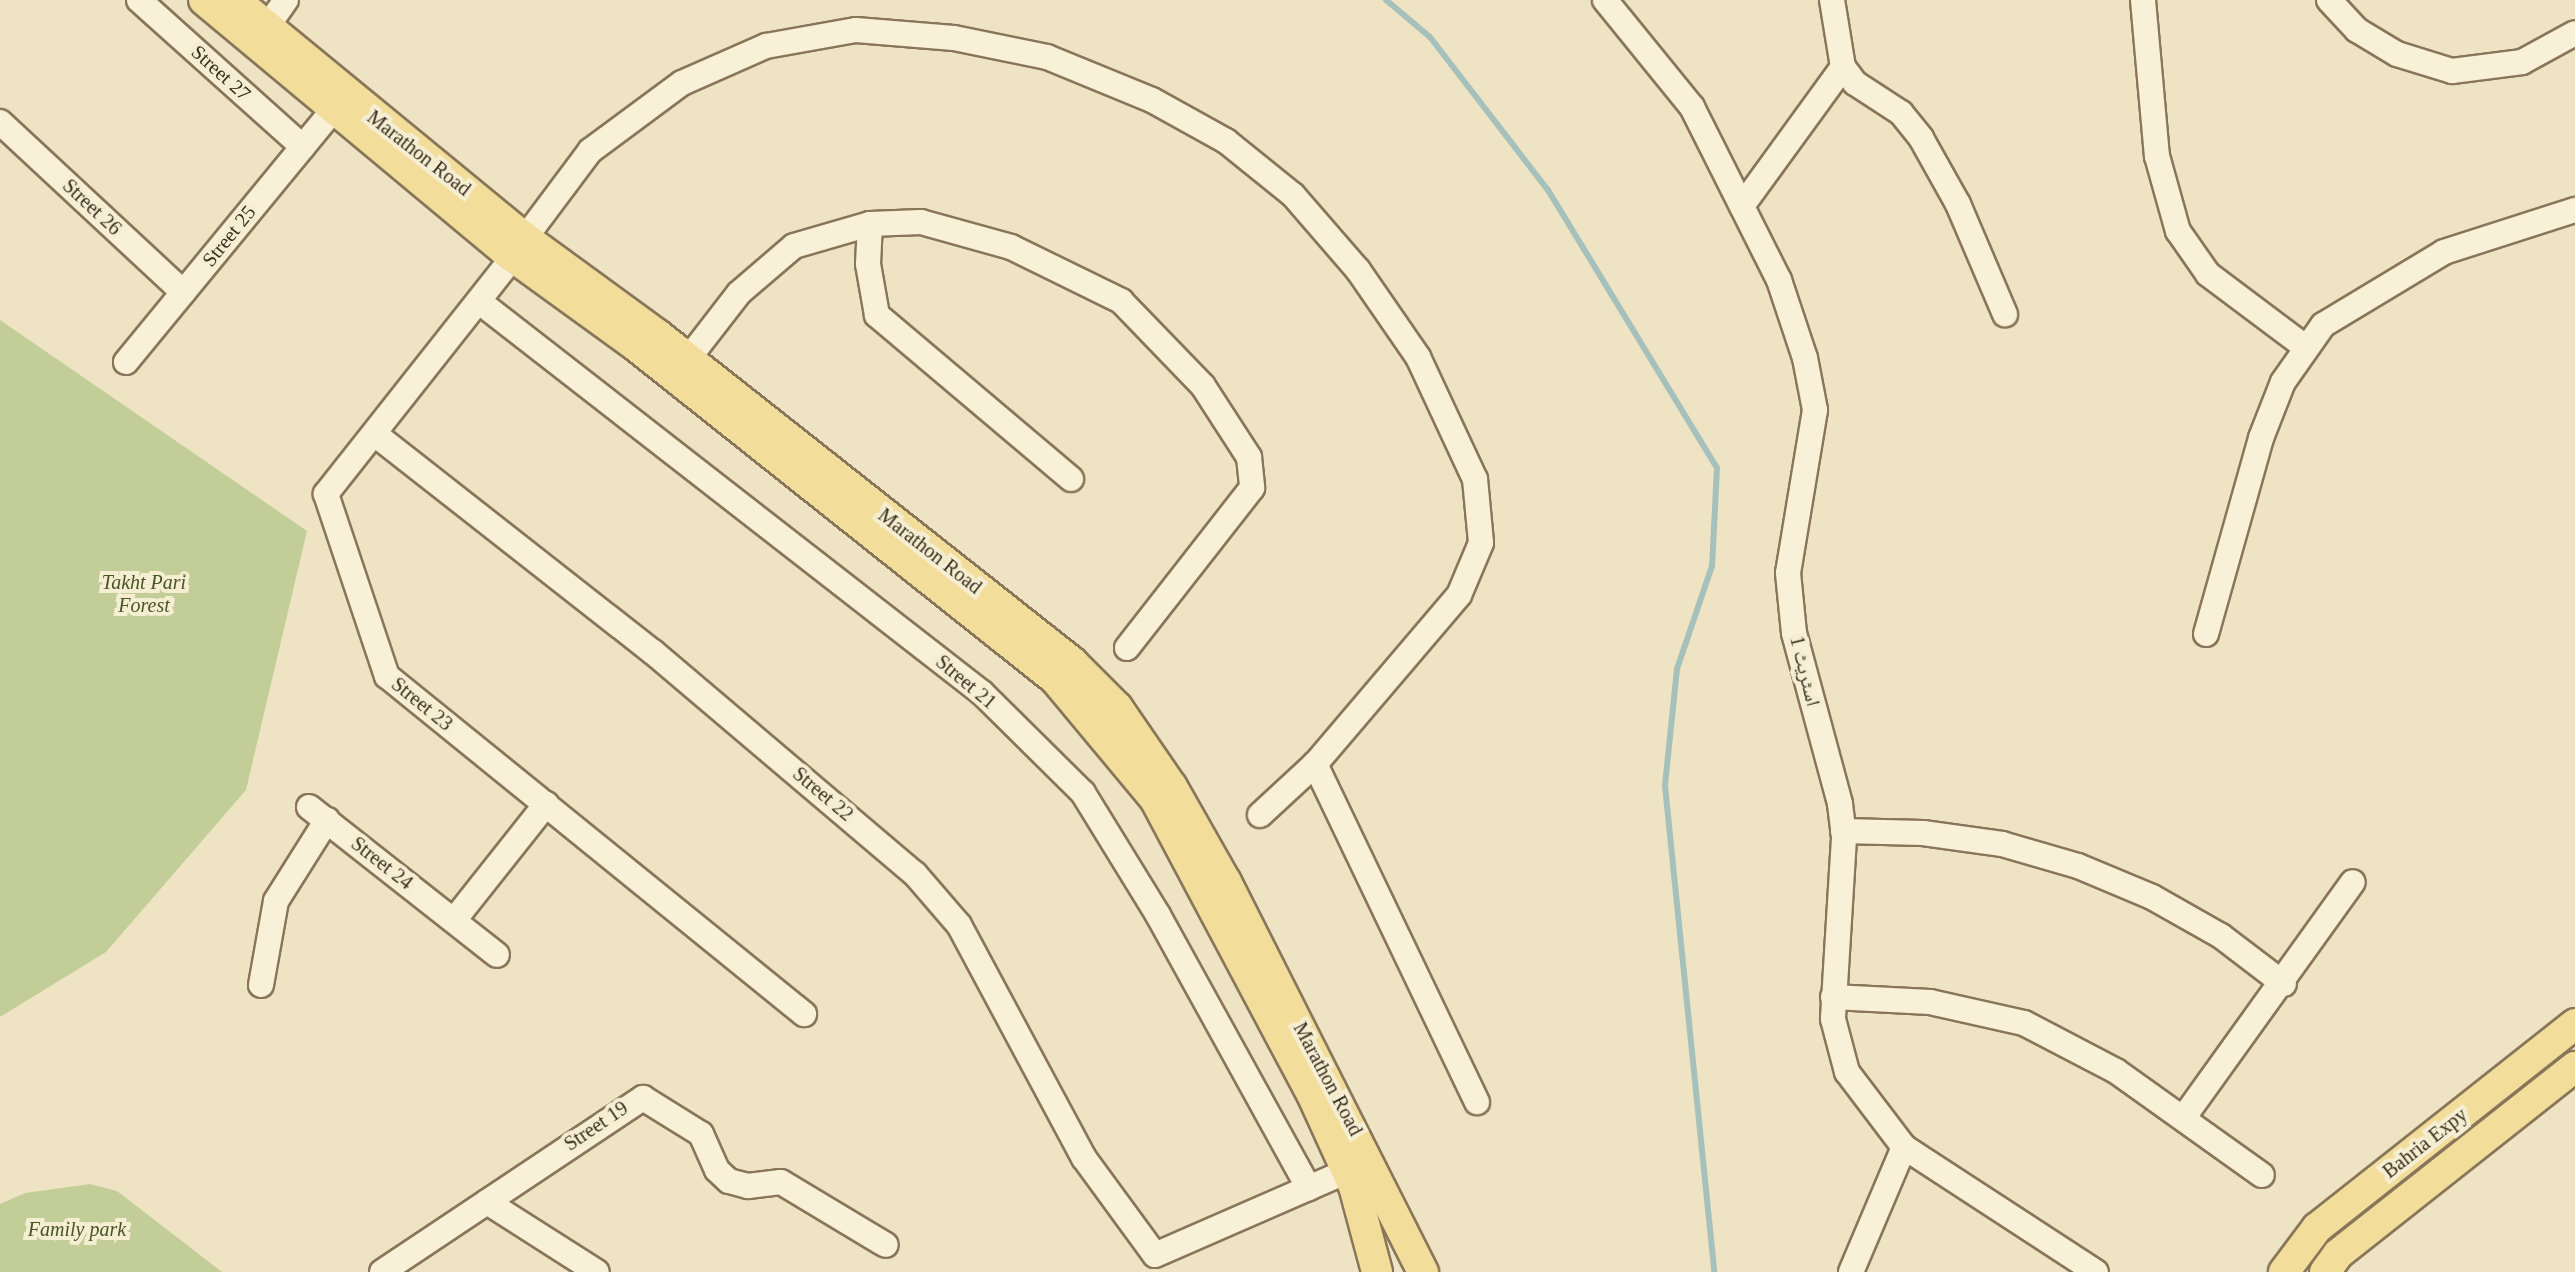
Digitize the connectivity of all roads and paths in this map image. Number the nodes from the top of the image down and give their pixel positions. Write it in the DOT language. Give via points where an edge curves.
graph roads {
  1 [pos="139,0"];
  2 [pos="204,0"];
  3 [pos="235,0"];
  4 [pos="286,0"];
  5 [pos="1605,0"];
  6 [pos="1832,0"];
  7 [pos="2143,0"];
  8 [pos="2329,0"];
  9 [pos="267,27"];
  10 [pos="2575,33"];
  11 [pos="1843,67"];
  12 [pos="333,110"];
  13 [pos="0,122"];
  14 [pos="303,147"];
  15 [pos="1742,206"];
  16 [pos="2575,210"];
  17 [pos="870,224"];
  18 [pos="519,247"];
  19 [pos="183,292"];
  20 [pos="481,303"];
  21 [pos="2005,314"];
  22 [pos="2304,346"];
  23 [pos="688,359"];
  24 [pos="126,362"];
  25 [pos="376,435"];
  26 [pos="1071,479"];
  27 [pos="2206,634"];
  28 [pos="1127,648"];
  29 [pos="1315,764"];
  30 [pos="546,804"];
  31 [pos="1260,815"];
  32 [pos="1843,831"];
  33 [pos="2353,882"];
  34 [pos="455,919"];
  35 [pos="497,955"];
  36 [pos="2284,984"];
  37 [pos="261,985"];
  38 [pos="1833,997"];
  39 [pos="804,1014"];
  40 [pos="2575,1024"];
  41 [pos="2575,1067"];
  42 [pos="1477,1102"];
  43 [pos="2184,1117"];
  44 [pos="1904,1147"];
  45 [pos="1347,1171"];
  46 [pos="2262,1175"];
  47 [pos="1309,1188"];
  48 [pos="487,1202"];
  49 [pos="886,1245"];
  50 [pos="2060,1262"];
  51 [pos="382,1272"];
  52 [pos="597,1272"];
  53 [pos="1377,1272"];
  54 [pos="1423,1272"];
  55 [pos="1851,1272"];
  56 [pos="2096,1272"];
  57 [pos="2284,1272"];
  58 [pos="2325,1272"];
  1 -- 14 [label="street, Street 27"];
  2 -- 12 [label="main road, Marathon Road"];
  3 -- 9 [label="main road, Marathon Road"];
  4 -- 9 [label="street"];
  5 -- 15 [label="street, اسٹریٹ 1" via="1692,107"];
  6 -- 11 [label="street"];
  7 -- 22 [label="street" via="2157,156 2178,231 2208,274"];
  8 -- 10 [label="street" via="2357,30 2397,54 2452,71 2522,62"];
  9 -- 18 [label="main road, Marathon Road"];
  11 -- 15 [label="street"];
  11 -- 21 [label="street" via="1855,83 1901,113 1921,138 1958,204"];
  12 -- 14 [label="street, Street 25"];
  12 -- 18 [label="main road, Marathon Road"];
  13 -- 19 [label="street, Street 26"];
  14 -- 19 [label="street, Street 25"];
  15 -- 32 [label="street, اسٹریٹ 1" via="1779,280 1815,410 1788,573 1794,633"];
  16 -- 22 [label="street" via="2499,231 2405,271 2323,325"];
  17 -- 23 [label="street" via="794,246 739,293"];
  17 -- 26 [label="street" via="868,264 877,315"];
  17 -- 28 [label="street" via="921,222 1011,247 1121,301 1203,386 1249,457 1252,488"];
  18 -- 20 [label="street, Street 23"];
  18 -- 23 [label="main road, Marathon Road"];
  18 -- 29 [label="street, Street 23" via="590,151 682,83 766,46 856,30 954,38 1047,57 1152,100 1226,141 1293,195 1358,270 1418,357 1460,437 1475,479 1481,543 1459,595"];
  18 -- 45 [label="main road, Marathon Road" via="1055,679 1155,799 1312,1094"];
  19 -- 24 [label="street, Street 25"];
  20 -- 25 [label="street, Street 23"];
  20 -- 47 [label="street, Street 21" via="982,693 1083,793 1158,915"];
  22 -- 27 [label="street" via="2261,438"];
  23 -- 54 [label="main road, Marathon Road" via="1072,662 1117,707 1172,787 1226,882"];
  25 -- 30 [label="street, Street 23" via="326,494 387,676"];
  25 -- 47 [label="street, Street 22" via="653,652 915,874 959,925 1084,1158 1155,1255"];
  29 -- 31 [label="street, Street 23"];
  29 -- 42 [label="street"];
  30 -- 34 [label="street"];
  30 -- 39 [label="street, Street 23"];
  32 -- 36 [label="street" via="1970,840 2078,866 2152,897 2221,936"];
  32 -- 38 [label="street, اسٹریٹ 1"];
  33 -- 36 [label="street"];
  34 -- 35 [label="street, Street 24"];
  34 -- 37 [label="street, Street 24" via="318,814 276,901"];
  36 -- 43 [label="street"];
  38 -- 43 [label="street" via="1930,1002 2024,1023 2116,1071"];
  38 -- 44 [label="street, اسٹریٹ 1" via="1833,1019 1847,1072"];
  40 -- 57 [label="main road, Bahria Expy" via="2317,1228"];
  41 -- 58 [label="main road, Bahria Expy" via="2338,1254"];
  43 -- 46 [label="street"];
  44 -- 50 [label="street, اسٹریٹ 1"];
  44 -- 55 [label="street"];
  45 -- 47 [label="street"];
  45 -- 53 [label="main road, Marathon Road"];
  48 -- 49 [label="street, Street 19" via="643,1098 701,1134 717,1170 729,1181 748,1186 781,1182"];
  48 -- 51 [label="street, Street 19"];
  48 -- 52 [label="street"];
  50 -- 56 [label="street, اسٹریٹ 1"];
}
